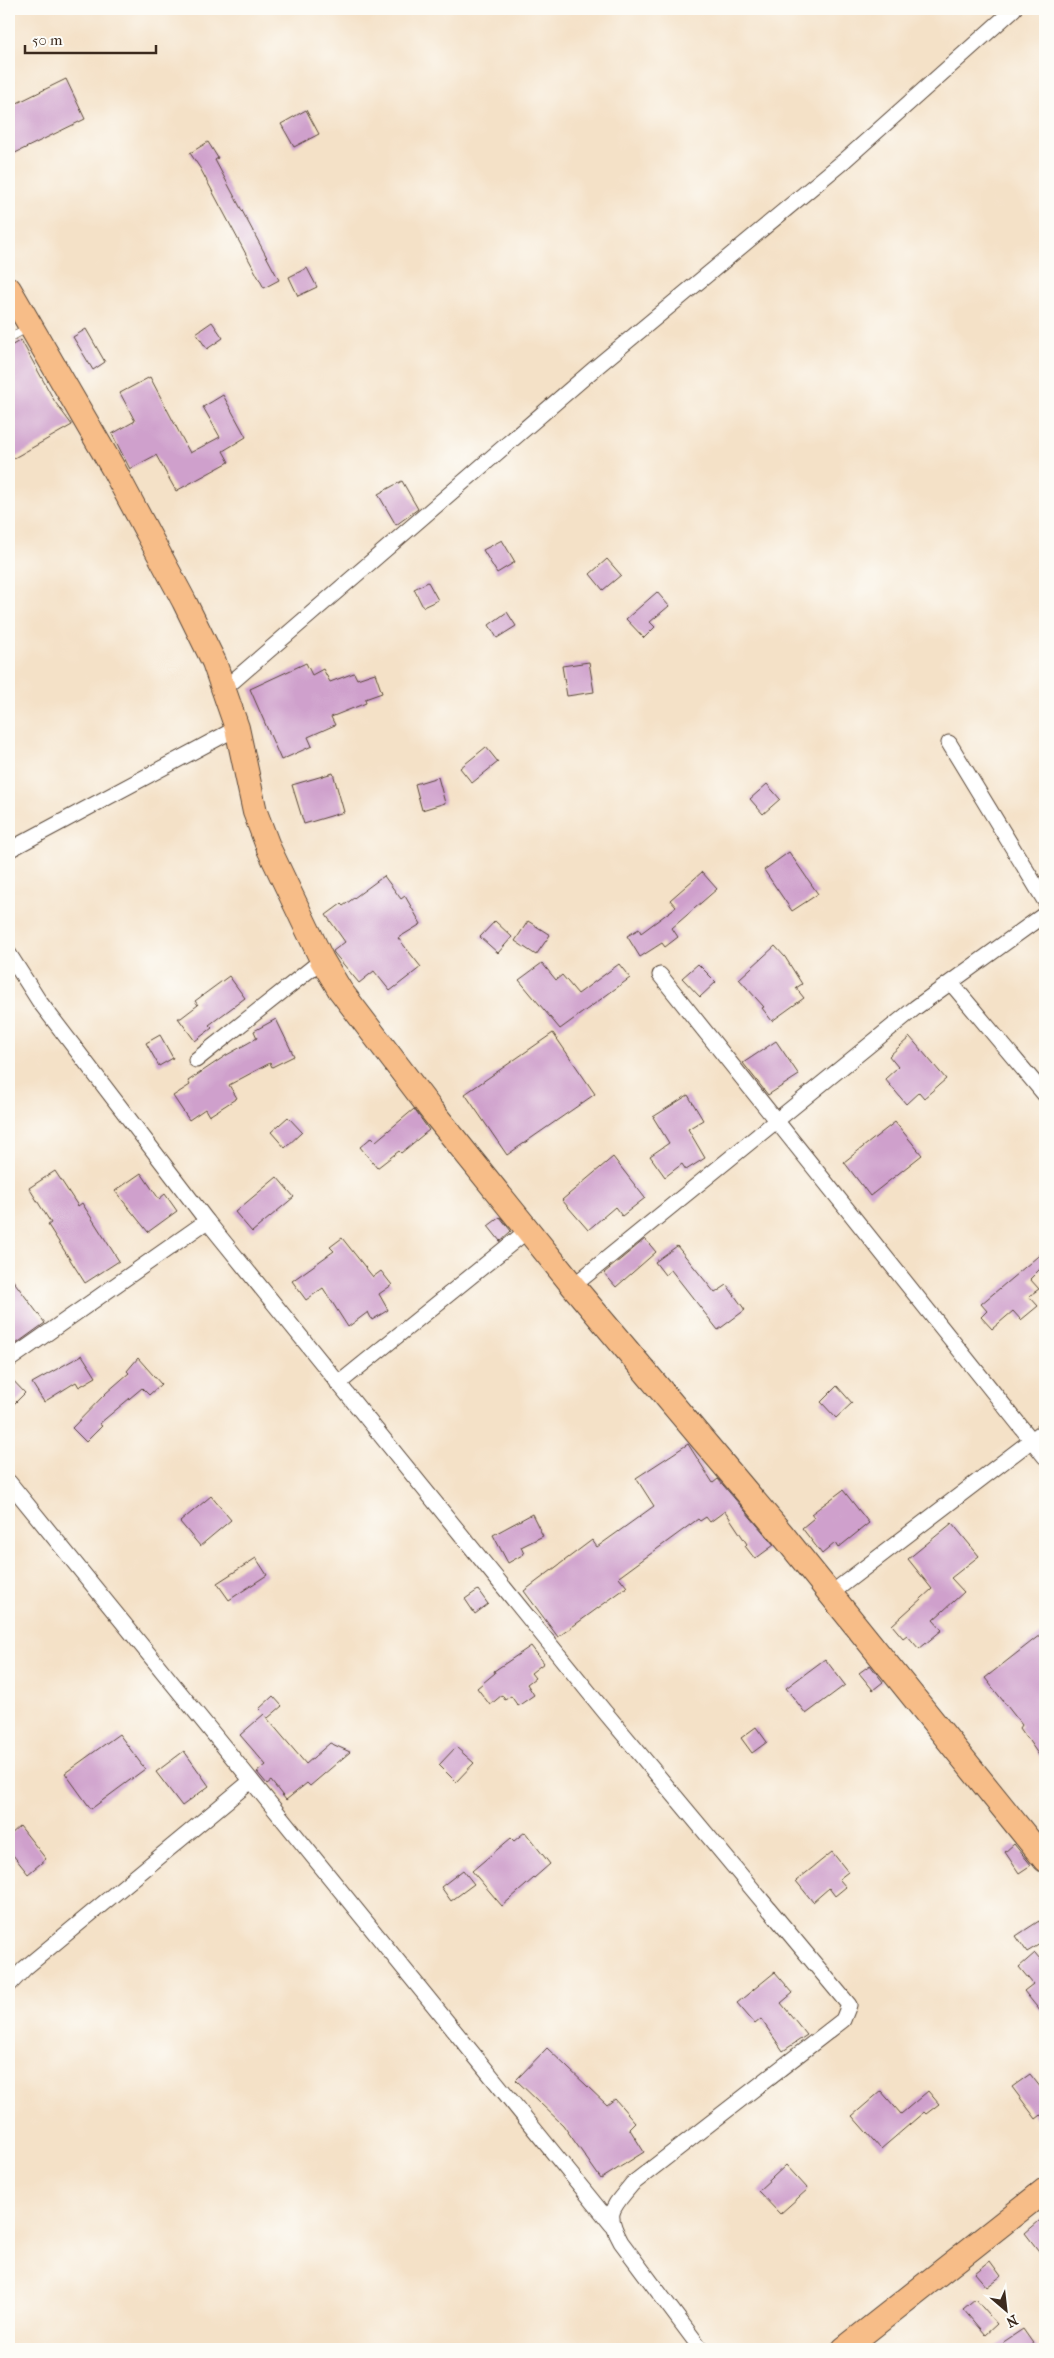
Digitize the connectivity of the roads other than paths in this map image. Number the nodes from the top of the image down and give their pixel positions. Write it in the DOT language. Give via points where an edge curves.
graph roads {
  1 [pos="1014,9"];
  2 [pos="9,289"];
  3 [pos="31,326"];
  4 [pos="9,338"];
  5 [pos="224,689"];
  6 [pos="237,728"];
  7 [pos="949,743"];
  8 [pos="9,850"];
  9 [pos="1045,901"];
  10 [pos="1045,914"];
  11 [pos="9,954"];
  12 [pos="322,960"];
  13 [pos="660,975"];
  14 [pos="951,983"];
  15 [pos="196,1060"];
  16 [pos="1045,1095"];
  17 [pos="776,1121"];
  18 [pos="207,1221"];
  19 [pos="528,1230"];
  20 [pos="573,1286"];
  21 [pos="9,1360"];
  22 [pos="338,1384"];
  23 [pos="1045,1430"];
  24 [pos="1032,1440"];
  25 [pos="1045,1457"];
  26 [pos="9,1482"];
  27 [pos="829,1595"];
  28 [pos="251,1781"];
  29 [pos="1045,1860"];
  30 [pos="9,1985"];
  31 [pos="1045,2190"];
  32 [pos="612,2224"];
  33 [pos="701,2349"];
  34 [pos="844,2349"];
  1 -- 5 [label="street" via="845,160 594,368"];
  2 -- 3 [label="highway"];
  3 -- 4 [label="lane"];
  3 -- 5 [label="highway" via="180,592"];
  5 -- 6 [label="highway"];
  6 -- 8 [label="street"];
  6 -- 12 [label="highway" via="255,812 269,849"];
  7 -- 9 [label="street"];
  10 -- 14 [label="street"];
  11 -- 18 [label="street" via="39,1001"];
  12 -- 15 [label="street"];
  12 -- 19 [label="highway" via="378,1040"];
  13 -- 17 [label="street"];
  14 -- 16 [label="street"];
  14 -- 17 [label="street" via="915,1008"];
  17 -- 20 [label="street"];
  17 -- 24 [label="street"];
  18 -- 21 [label="street"];
  18 -- 22 [label="street"];
  19 -- 20 [label="highway"];
  19 -- 22 [label="street"];
  20 -- 27 [label="highway" via="782,1534"];
  22 -- 32 [label="street" via="849,2005 843,2020 632,2184 612,2210"];
  23 -- 24 [label="street"];
  24 -- 25 [label="street"];
  24 -- 27 [label="street"];
  26 -- 28 [label="street"];
  27 -- 29 [label="highway"];
  28 -- 30 [label="street" via="25,1968"];
  28 -- 32 [label="street"];
  31 -- 34 [label="highway"];
  32 -- 33 [label="street" via="621,2242"];
}
